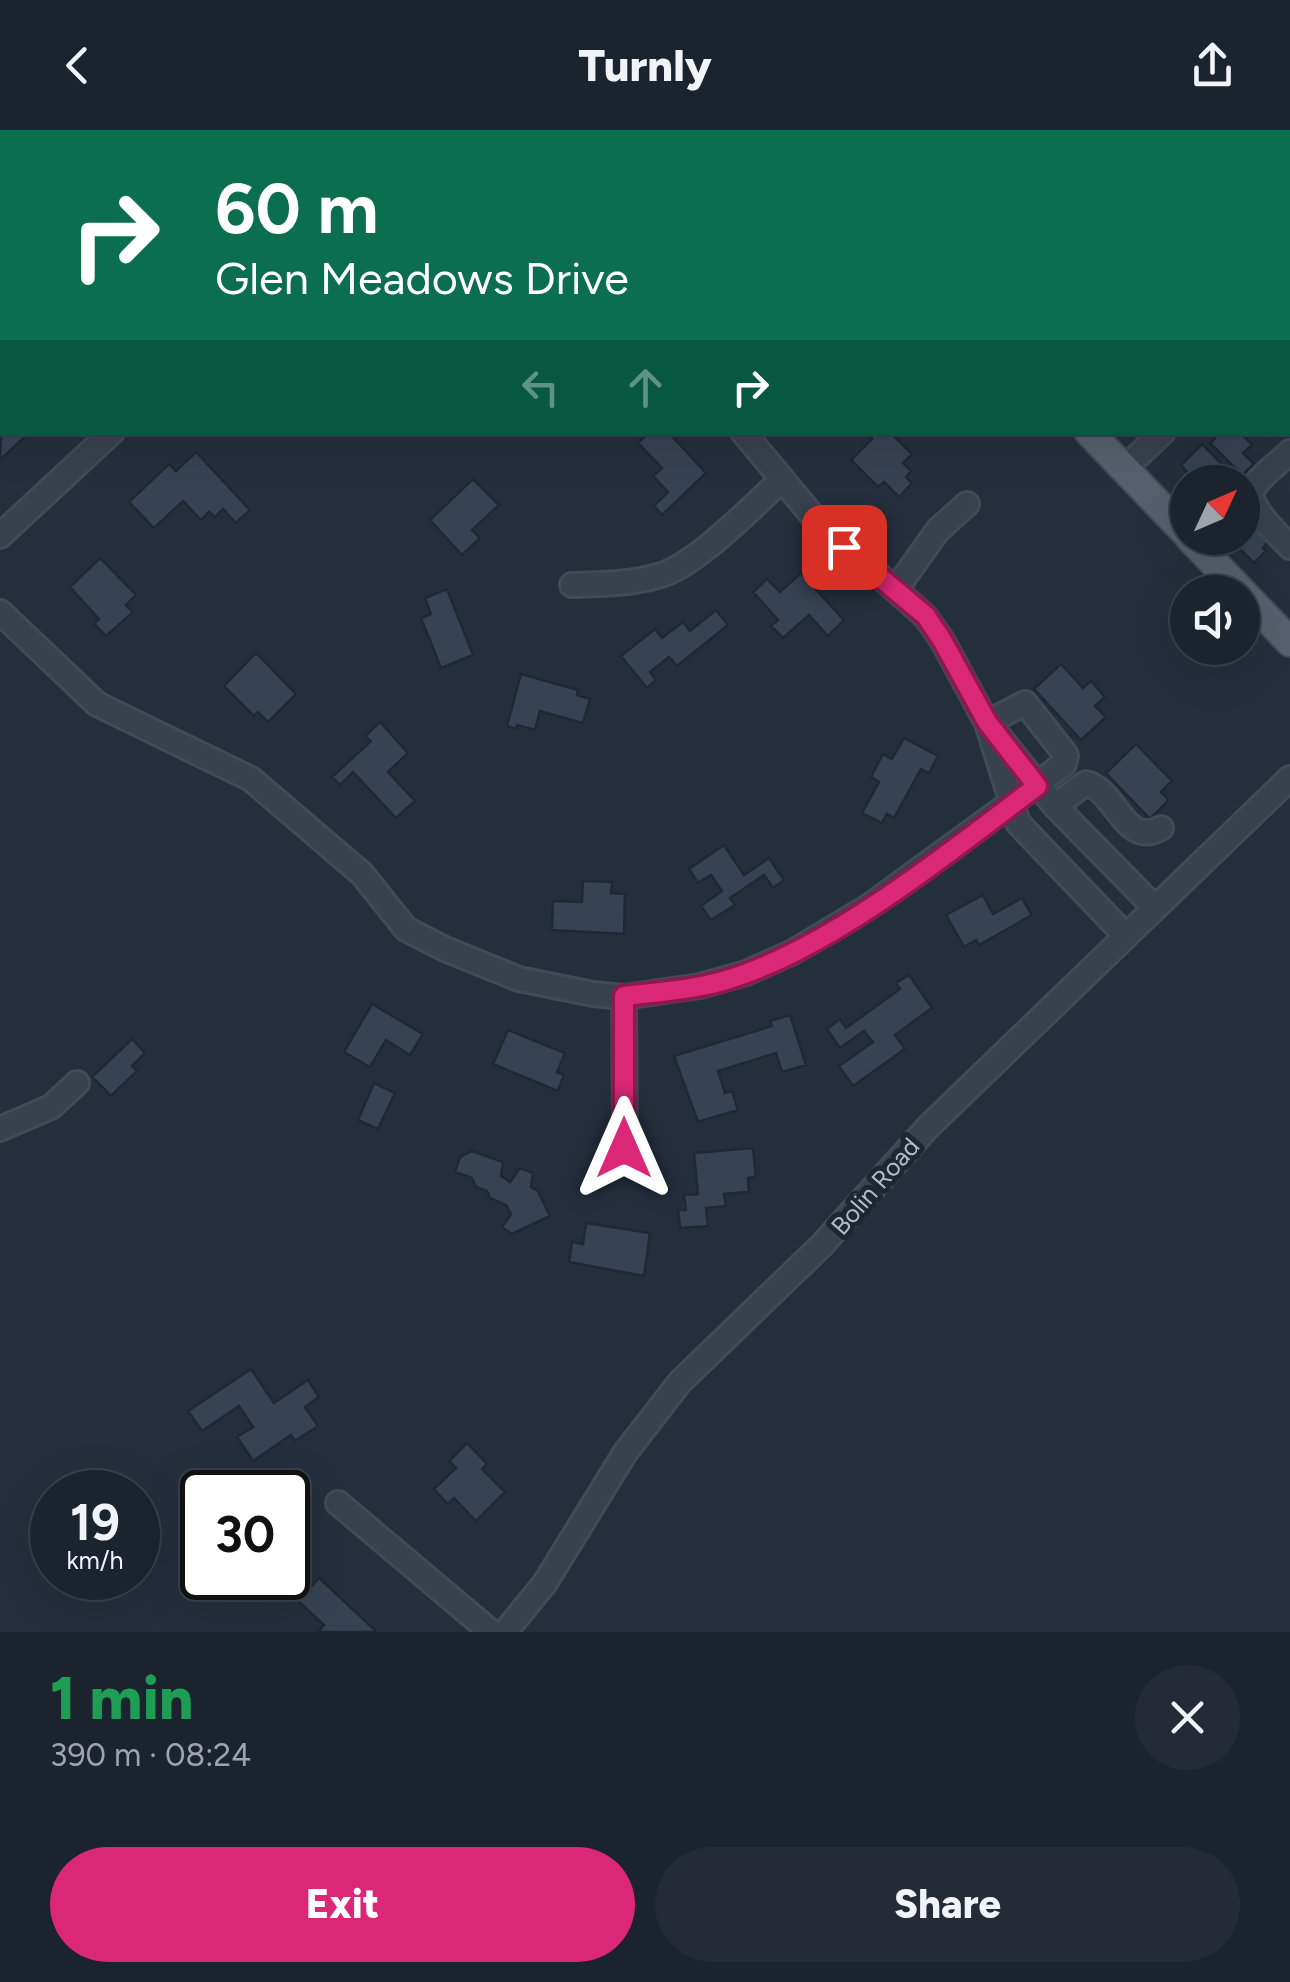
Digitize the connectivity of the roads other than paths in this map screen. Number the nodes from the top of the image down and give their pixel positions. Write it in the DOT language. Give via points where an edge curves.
graph roads {
  1 [pos="109,435"];
  2 [pos="745,435"];
  3 [pos="1092,435"];
  4 [pos="1160,435"];
  5 [pos="1290,452"];
  6 [pos="1124,469"];
  7 [pos="782,480"];
  8 [pos="967,504"];
  9 [pos="1170,516"];
  10 [pos="0,536"];
  11 [pos="1290,547"];
  12 [pos="1207,555"];
  13 [pos="572,585"];
  14 [pos="896,589"];
  15 [pos="0,612"];
  16 [pos="1290,642"];
  17 [pos="987,722"];
  18 [pos="1290,778"];
  19 [pos="1037,786"];
  20 [pos="1012,804"];
  21 [pos="1055,806"];
  22 [pos="1122,815"];
  23 [pos="1161,828"];
  24 [pos="1091,843"];
  25 [pos="1114,868"];
  26 [pos="1084,895"];
  27 [pos="1154,907"];
  28 [pos="1124,935"];
  29 [pos="624,996"];
  30 [pos="76,1083"];
  31 [pos="0,1129"];
  32 [pos="624,1148"];
  33 [pos="338,1503"];
  34 [pos="492,1632"];
  35 [pos="505,1632"];
  1 -- 10 [label="street"];
  2 -- 7 [label="street"];
  3 -- 6 [label="main road"];
  4 -- 6 [label="street"];
  5 -- 11 [label="street" via="1252,488 1251,498"];
  6 -- 9 [label="main road"];
  7 -- 13 [label="street" via="674,570 616,584"];
  7 -- 14 [label="street" via="816,520"];
  8 -- 14 [label="street" via="938,530"];
  12 -- 16 [label="main road"];
  14 -- 17 [label="street" via="926,616"];
  15 -- 29 [label="street" via="98,704 250,779 362,874 406,929 520,979"];
  17 -- 19 [label="street"];
  17 -- 19 [label="street" via="1025,703 1041,721 1066,755"];
  17 -- 20 [label="street"];
  18 -- 27 [label="street, Bolin Road"];
  19 -- 20 [label="street"];
  19 -- 21 [label="street"];
  20 -- 26 [label="street" via="1018,823"];
  20 -- 29 [label="street" via="793,952 724,981"];
  21 -- 22 [label="street" via="1086,784 1096,786"];
  21 -- 24 [label="street"];
  22 -- 23 [label="street" via="1133,830"];
  22 -- 24 [label="street"];
  24 -- 25 [label="street"];
  25 -- 26 [label="street"];
  25 -- 27 [label="street"];
  26 -- 28 [label="street"];
  27 -- 28 [label="street, Bolin Road"];
  28 -- 35 [label="street, Bolin Road" via="680,1382"];
  29 -- 32 [label="street"];
  30 -- 31 [label="street" via="51,1106"];
  33 -- 34 [label="street"];
}
